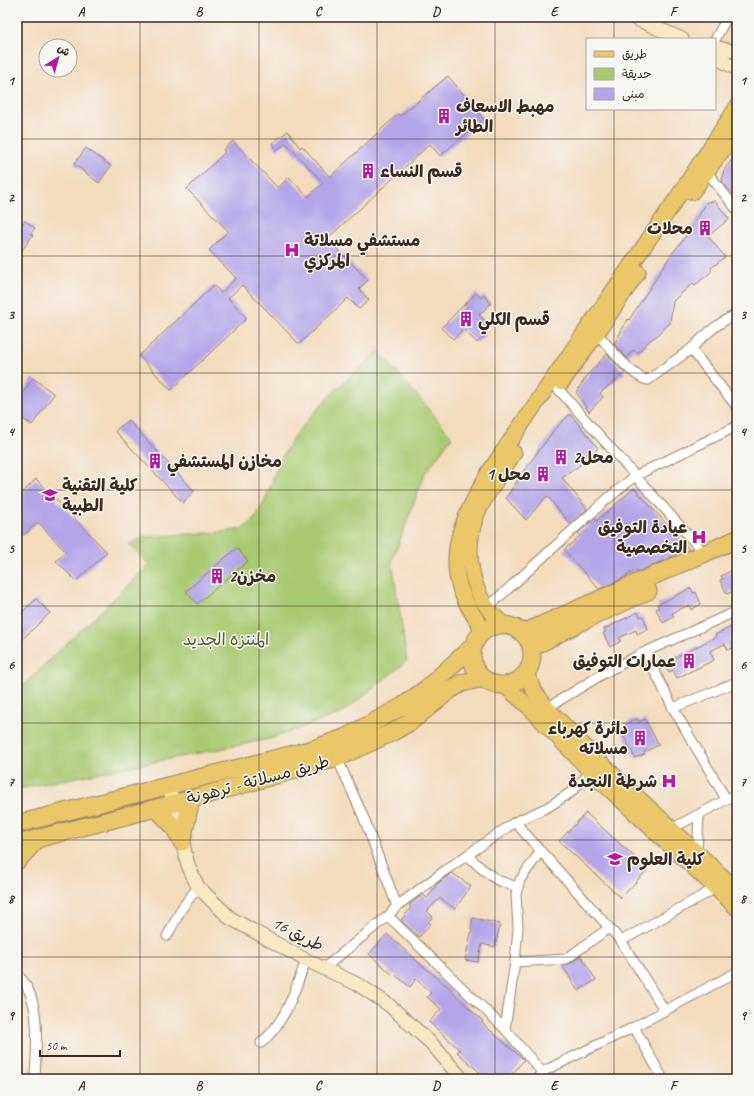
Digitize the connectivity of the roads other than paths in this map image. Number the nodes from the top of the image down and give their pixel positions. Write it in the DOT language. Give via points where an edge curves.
graph roads {
  1 [pos="632,17"];
  2 [pos="726,17"];
  3 [pos="680,38"];
  4 [pos="716,38"];
  5 [pos="716,47"];
  6 [pos="737,52"];
  7 [pos="716,58"];
  8 [pos="737,69"];
  9 [pos="737,107"];
  10 [pos="737,130"];
  11 [pos="707,172"];
  12 [pos="678,203"];
  13 [pos="737,210"];
  14 [pos="737,314"];
  15 [pos="597,334"];
  16 [pos="691,349"];
  17 [pos="554,384"];
  18 [pos="737,407"];
  19 [pos="737,426"];
  20 [pos="516,441"];
  21 [pos="635,476"];
  22 [pos="737,539"];
  23 [pos="737,549"];
  24 [pos="705,554"];
  25 [pos="487,608"];
  26 [pos="737,611"];
  27 [pos="504,625"];
  28 [pos="484,631"];
  29 [pos="523,633"];
  30 [pos="473,646"];
  31 [pos="532,648"];
  32 [pos="645,652"];
  33 [pos="526,673"];
  34 [pos="483,678"];
  35 [pos="737,682"];
  36 [pos="504,685"];
  37 [pos="547,708"];
  38 [pos="673,708"];
  39 [pos="337,758"];
  40 [pos="591,772"];
  41 [pos="169,786"];
  42 [pos="737,794"];
  43 [pos="191,799"];
  44 [pos="726,799"];
  45 [pos="173,803"];
  46 [pos="156,808"];
  47 [pos="699,815"];
  48 [pos="515,822"];
  49 [pos="17,824"];
  50 [pos="672,829"];
  51 [pos="38,838"];
  52 [pos="182,842"];
  53 [pos="17,844"];
  54 [pos="540,852"];
  55 [pos="697,853"];
  56 [pos="467,855"];
  57 [pos="17,861"];
  58 [pos="198,886"];
  59 [pos="517,887"];
  60 [pos="716,888"];
  61 [pos="737,890"];
  62 [pos="397,906"];
  63 [pos="737,908"];
  64 [pos="388,916"];
  65 [pos="609,928"];
  66 [pos="167,936"];
  67 [pos="621,941"];
  68 [pos="306,960"];
  69 [pos="515,962"];
  70 [pos="324,968"];
  71 [pos="737,972"];
  72 [pos="17,974"];
  73 [pos="666,1011"];
  74 [pos="634,1027"];
  75 [pos="505,1029"];
  76 [pos="261,1044"];
  77 [pos="540,1076"];
  78 [pos="35,1079"];
  79 [pos="462,1079"];
  80 [pos="663,1079"];
  1 -- 3 [label="street"];
  2 -- 4 [label="street"];
  5 -- 6 [label="street"];
  7 -- 8 [label="street"];
  9 -- 12 [label="main road"];
  10 -- 11 [label="main road"];
  11 -- 12 [label="main road"];
  11 -- 13 [label="street"];
  12 -- 15 [label="main road"];
  12 -- 17 [label="main road"];
  14 -- 16 [label="street" via="704,335"];
  15 -- 16 [label="street" via="634,373 648,380"];
  15 -- 17 [label="main road"];
  16 -- 18 [label="street"];
  17 -- 20 [label="main road"];
  17 -- 21 [label="street"];
  19 -- 21 [label="street"];
  20 -- 25 [label="main road" via="481,506 472,533 470,555 473,575"];
  20 -- 28 [label="main road" via="489,472 460,529 456,566 461,590"];
  21 -- 24 [label="street"];
  21 -- 25 [label="street"];
  22 -- 24 [label="highway"];
  23 -- 31 [label="highway" via="575,625"];
  24 -- 29 [label="highway"];
  25 -- 27 [label="main road"];
  26 -- 32 [label="street"];
  27 -- 28 [label="highway" via="493,626"];
  27 -- 29 [label="highway"];
  28 -- 30 [label="highway"];
  29 -- 31 [label="highway"];
  30 -- 34 [label="highway" via="472,658"];
  30 -- 41 [label="highway, طريق مسلاتة - ترهونة" via="409,702 344,738"];
  31 -- 33 [label="highway" via="530,666"];
  32 -- 37 [label="street"];
  32 -- 38 [label="street"];
  33 -- 36 [label="highway" via="520,679"];
  33 -- 37 [label="main road" via="533,689"];
  34 -- 36 [label="highway" via="493,684"];
  34 -- 39 [label="highway, طريق مسلاتة - ترهونة" via="462,683 410,722"];
  35 -- 38 [label="street"];
  36 -- 40 [label="main road" via="528,706"];
  37 -- 50 [label="main road"];
  38 -- 44 [label="street"];
  39 -- 43 [label="highway, طريق مسلاتة - ترهونة"];
  39 -- 62 [label="street" via="363,816"];
  40 -- 48 [label="street" via="570,793 548,807"];
  40 -- 60 [label="main road"];
  41 -- 45 [label="street, طريق 16"];
  41 -- 49 [label="highway, طريق مسلاتة - ترهونة"];
  42 -- 44 [label="street"];
  43 -- 45 [label="highway, طريق مسلاتة - ترهونة"];
  43 -- 52 [label="highway"];
  44 -- 47 [label="street"];
  45 -- 46 [label="highway, طريق مسلاتة - ترهونة"];
  45 -- 52 [label="street, طريق 16"];
  46 -- 51 [label="highway, طريق مسلاتة - ترهونة"];
  46 -- 52 [label="highway" via="174,827"];
  47 -- 50 [label="street"];
  47 -- 55 [label="street"];
  48 -- 54 [label="street"];
  48 -- 56 [label="street"];
  50 -- 55 [label="main road"];
  51 -- 53 [label="highway, طريق مسلاتة - ترهونة"];
  51 -- 57 [label="highway"];
  52 -- 58 [label="street, طريق 16" via="188,865"];
  54 -- 59 [label="street"];
  54 -- 65 [label="street"];
  55 -- 61 [label="main road"];
  56 -- 59 [label="street" via="497,880"];
  56 -- 62 [label="street"];
  58 -- 66 [label="street" via="182,908"];
  58 -- 68 [label="street, طريق 16" via="230,918"];
  59 -- 69 [label="street" via="518,928"];
  60 -- 63 [label="main road"];
  60 -- 67 [label="street"];
  62 -- 64 [label="street"];
  64 -- 70 [label="street"];
  64 -- 75 [label="street"];
  65 -- 67 [label="street"];
  65 -- 69 [label="street" via="566,959"];
  67 -- 73 [label="street"];
  68 -- 70 [label="street, طريق 16"];
  68 -- 76 [label="street" via="290,1004 271,1035"];
  69 -- 75 [label="street"];
  70 -- 79 [label="street, طريق 16" via="359,985 389,1005 432,1044"];
  71 -- 73 [label="street"];
  72 -- 78 [label="street" via="30,991 34,1010 37,1029"];
  73 -- 74 [label="street"];
  74 -- 77 [label="street"];
  74 -- 80 [label="street"];
  75 -- 77 [label="street"];
}
